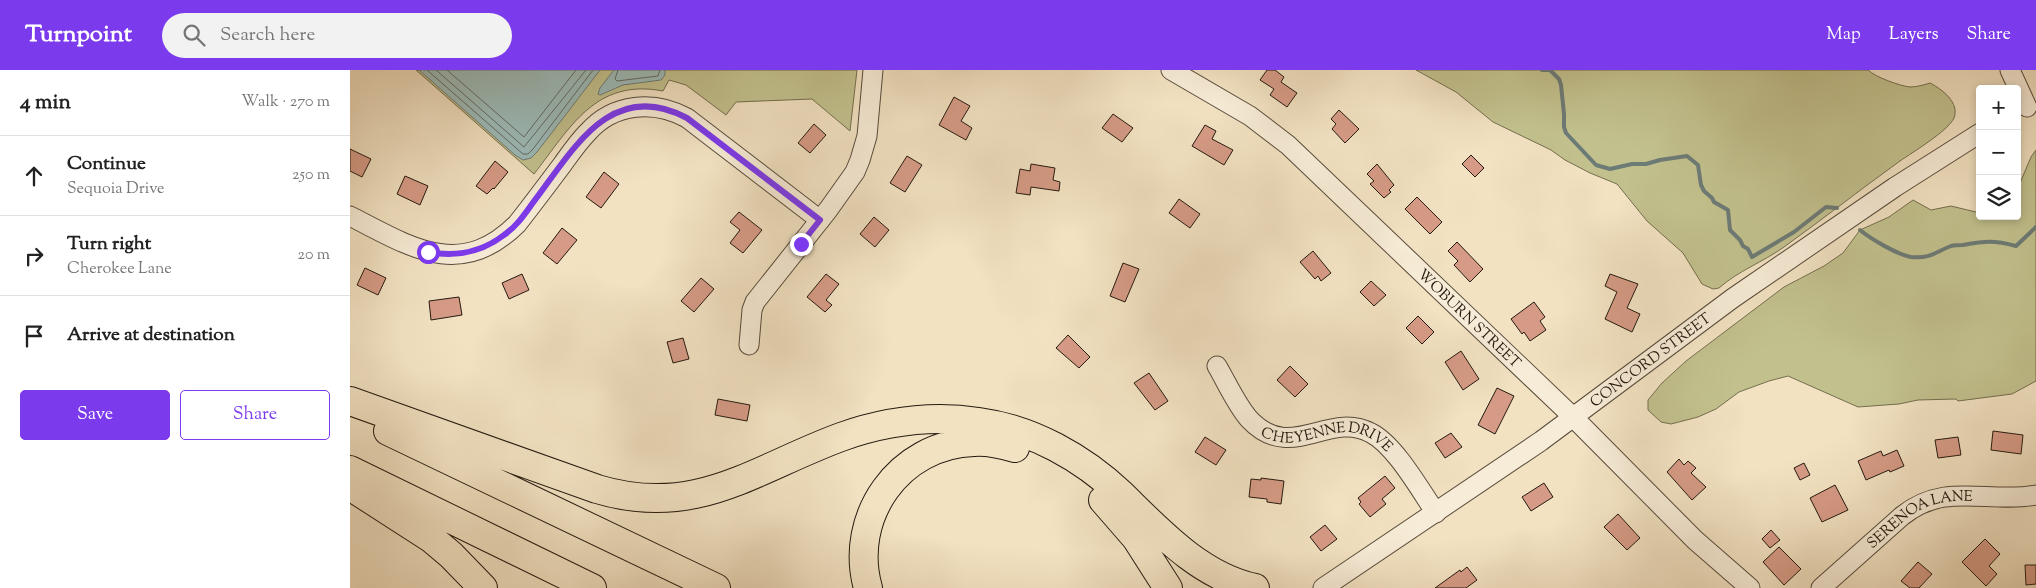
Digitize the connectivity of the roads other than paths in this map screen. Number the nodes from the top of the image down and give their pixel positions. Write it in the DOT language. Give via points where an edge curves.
graph roads {
  1 [pos="873,70"];
  2 [pos="1171,70"];
  3 [pos="2010,70"];
  4 [pos="2027,107"];
  5 [pos="1976,136"];
  6 [pos="350,216"];
  7 [pos="820,220"];
  8 [pos="749,345"];
  9 [pos="1217,366"];
  10 [pos="350,401"];
  11 [pos="350,413"];
  12 [pos="1573,417"];
  13 [pos="350,470"];
  14 [pos="350,486"];
  15 [pos="2036,495"];
  16 [pos="1132,506"];
  17 [pos="1436,513"];
  18 [pos="483,588"];
  19 [pos="592,588"];
  20 [pos="716,588"];
  21 [pos="868,588"];
  22 [pos="1168,588"];
  23 [pos="1200,588"];
  24 [pos="1255,588"];
  25 [pos="1323,588"];
  26 [pos="1750,588"];
  27 [pos="1822,588"];
  1 -- 7 [label="street" via="867,136 860,160"];
  2 -- 12 [label="street, WOBURN STREET" via="1233,105 1288,145"];
  3 -- 4 [label="street"];
  5 -- 12 [label="street, CONCORD STREET" via="1895,187 1733,298"];
  6 -- 7 [label="street" via="428,252 452,254 484,247 517,224 594,126 613,114 643,106 666,109 687,118"];
  7 -- 8 [label="street" via="756,302 752,310"];
  9 -- 17 [label="street, CHEYENNE DRIVE" via="1247,417 1269,433 1297,438 1348,426 1380,438"];
  10 -- 16 [label="highway" via="597,489 627,497 657,499 716,490 839,438 874,427 926,419 980,422 1028,435 1064,452 1095,472"];
  11 -- 20 [label="highway"];
  12 -- 17 [label="street, CONCORD STREET"];
  12 -- 26 [label="street, WOBURN STREET" via="1695,540"];
  13 -- 19 [label="highway"];
  14 -- 18 [label="highway" via="432,539"];
  15 -- 27 [label="street, SERENOA LANE" via="1951,495 1928,500 1902,516"];
  16 -- 23 [label="highway"];
  16 -- 24 [label="highway" via="1203,566 1224,578"];
  17 -- 25 [label="street, CONCORD STREET"];
  21 -- 22 [label="highway" via="863,556 865,534 872,512 887,485 924,454 948,445 984,441 1029,453 1090,488 1132,533"];
}
